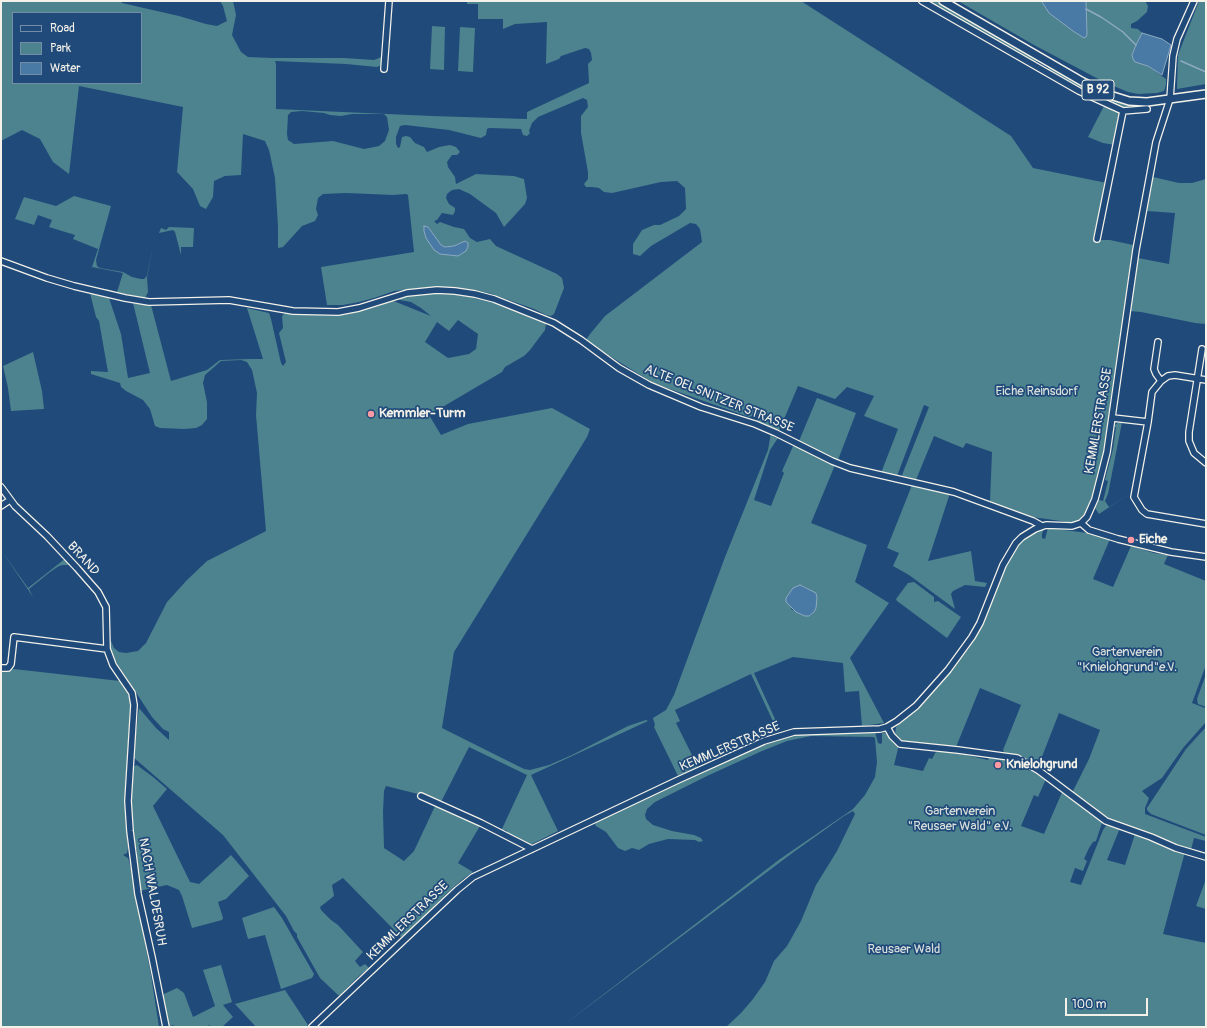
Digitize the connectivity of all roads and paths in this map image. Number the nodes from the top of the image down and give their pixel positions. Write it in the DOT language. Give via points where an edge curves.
graph roads {
  1 [pos="389,1"];
  2 [pos="922,1"];
  3 [pos="943,1"];
  4 [pos="1194,1"];
  5 [pos="1045,60"];
  6 [pos="384,69"];
  7 [pos="1043,69"];
  8 [pos="1206,94"];
  9 [pos="1170,99"];
  10 [pos="1147,109"];
  11 [pos="1123,111"];
  12 [pos="1097,239"];
  13 [pos="1,262"];
  14 [pos="1158,342"];
  15 [pos="1202,349"];
  16 [pos="1198,379"];
  17 [pos="1206,380"];
  18 [pos="1161,381"];
  19 [pos="1113,418"];
  20 [pos="1148,422"];
  21 [pos="1206,463"];
  22 [pos="1,487"];
  23 [pos="10,500"];
  24 [pos="1,506"];
  25 [pos="1080,523"];
  26 [pos="1206,524"];
  27 [pos="1042,526"];
  28 [pos="1206,557"];
  29 [pos="106,649"];
  30 [pos="1,668"];
  31 [pos="132,693"];
  32 [pos="887,727"];
  33 [pos="421,796"];
  34 [pos="532,849"];
  35 [pos="1206,857"];
  36 [pos="166,1027"];
  37 [pos="312,1027"];
  1 -- 6 [label="street"];
  2 -- 7 [label="street"];
  3 -- 5 [label="main road, B 92"];
  4 -- 9 [label="street, KEMMLERSTRASSE" via="1177,39 1173,56"];
  5 -- 7 [label="street"];
  5 -- 9 [label="main road, B 92" via="1083,82 1129,101"];
  7 -- 11 [label="street"];
  8 -- 9 [label="main road, B 92"];
  9 -- 19 [label="street, KEMMLERSTRASSE" via="1149,173 1126,315"];
  10 -- 11 [label="street"];
  11 -- 12 [label="street"];
  13 -- 27 [label="street, ALTE OELSNITZER STRASSE" via="74,286 149,302 229,300 293,311 338,312 406,293 437,290 494,299 565,330 619,368 649,385 694,404 755,424 850,468 954,492"];
  14 -- 18 [label="street" via="1154,369"];
  15 -- 16 [label="street"];
  16 -- 17 [label="street"];
  16 -- 18 [label="street" via="1175,375"];
  16 -- 21 [label="street" via="1189,442 1194,453"];
  18 -- 20 [label="street" via="1152,392"];
  19 -- 20 [label="street"];
  19 -- 25 [label="street, KEMMLERSTRASSE" via="1095,499 1087,517"];
  20 -- 26 [label="street" via="1135,488 1134,497 1137,504 1147,514"];
  22 -- 23 [label="street, BRAND"];
  23 -- 24 [label="street"];
  23 -- 29 [label="street, BRAND" via="61,550 98,592 106,607"];
  25 -- 27 [label="street, KEMMLERSTRASSE" via="1072,526"];
  25 -- 28 [label="street" via="1089,530 1118,539 1171,552"];
  27 -- 32 [label="street, KEMMLERSTRASSE" via="1022,538 1010,552 980,623 962,652 916,706"];
  29 -- 30 [label="street" via="14,637 11,664 8,668"];
  29 -- 31 [label="street, BRAND"];
  31 -- 36 [label="street, NACH WALDESRUH" via="134,705 128,801 134,863 138,894"];
  32 -- 34 [label="street, KEMMLERSTRASSE" via="794,732 771,739"];
  32 -- 35 [label="street" via="900,744 1017,758 1038,770 1106,821"];
  33 -- 34 [label="street"];
  34 -- 37 [label="street, KEMMLERSTRASSE" via="473,877"];
}
